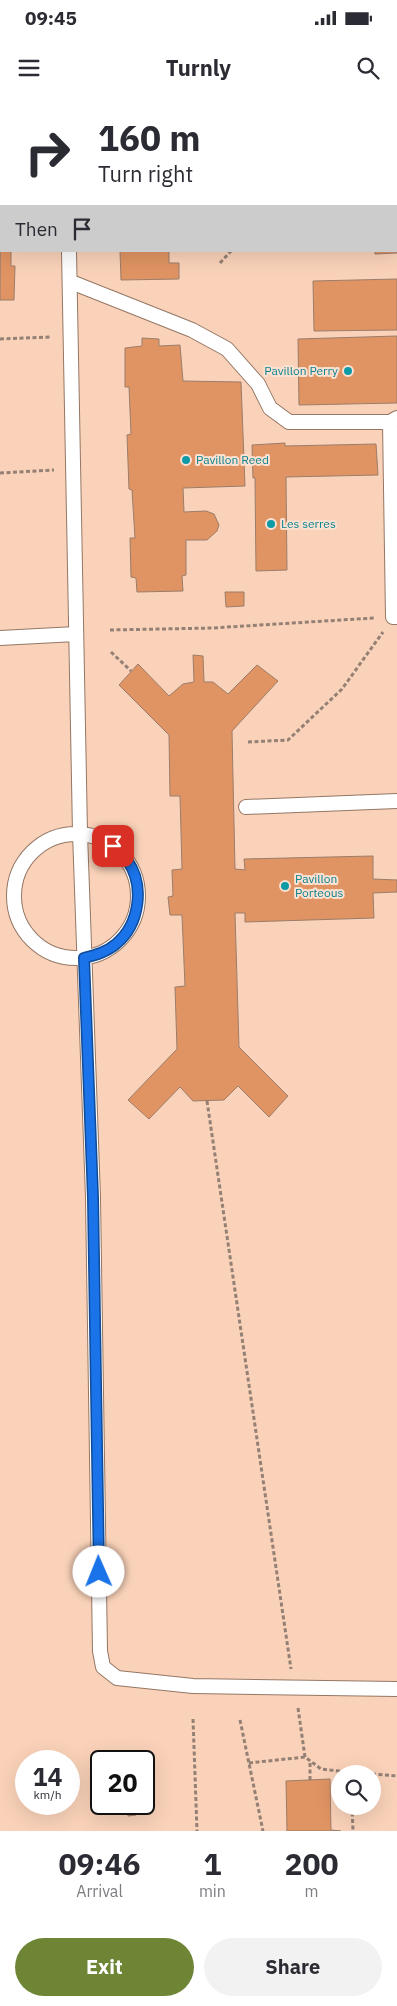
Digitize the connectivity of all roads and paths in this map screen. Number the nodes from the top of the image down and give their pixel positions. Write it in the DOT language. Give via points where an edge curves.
graph roads {
  1 [pos="69,252"];
  2 [pos="230,252"];
  3 [pos="220,263"];
  4 [pos="71,282"];
  5 [pos="58,337"];
  6 [pos="0,339"];
  7 [pos="393,420"];
  8 [pos="57,470"];
  9 [pos="0,473"];
  10 [pos="395,617"];
  11 [pos="110,630"];
  12 [pos="76,634"];
  13 [pos="0,638"];
  14 [pos="111,652"];
  15 [pos="132,671"];
  16 [pos="248,742"];
  17 [pos="397,801"];
  18 [pos="246,807"];
  19 [pos="80,833"];
  20 [pos="84,958"];
  21 [pos="207,1101"];
  22 [pos="292,1675"];
  23 [pos="397,1689"];
  24 [pos="296,1699"];
  25 [pos="193,1719"];
  26 [pos="240,1720"];
  27 [pos="306,1757"];
  28 [pos="310,1760"];
  29 [pos="249,1763"];
  30 [pos="331,1770"];
  31 [pos="381,1775"];
  32 [pos="397,1776"];
  33 [pos="310,1780"];
  34 [pos="352,1815"];
  35 [pos="197,1831"];
  36 [pos="263,1831"];
  37 [pos="353,1831"];
  1 -- 4 [label="lane"];
  2 -- 3 [label="path"];
  4 -- 7 [label="lane" via="192,330 227,349 258,384 270,408 288,422"];
  4 -- 12 [label="lane"];
  5 -- 6 [label="path"];
  7 -- 10 [label="lane"];
  8 -- 9 [label="path"];
  10 -- 11 [label="path" via="212,628"];
  10 -- 16 [label="path" via="342,689 288,740"];
  12 -- 13 [label="lane"];
  12 -- 19 [label="lane"];
  14 -- 15 [label="path"];
  17 -- 18 [label="lane"];
  19 -- 20 [label="lane"];
  19 -- 20 [label="lane" via="113,846 126,859 135,876 138,894 136,913 128,930 116,944"];
  19 -- 20 [label="lane" via="43,844 29,856 15,889 21,924 32,939 63,957"];
  20 -- 23 [label="lane" via="93,1198 100,1651 103,1667 117,1678 193,1686"];
  21 -- 22 [label="path"];
  24 -- 27 [label="path"];
  25 -- 35 [label="path"];
  26 -- 29 [label="path"];
  27 -- 28 [label="path"];
  27 -- 29 [label="path"];
  28 -- 30 [label="path" via="321,1769"];
  28 -- 33 [label="path"];
  29 -- 36 [label="path"];
  31 -- 32 [label="path"];
  34 -- 37 [label="path"];
}
